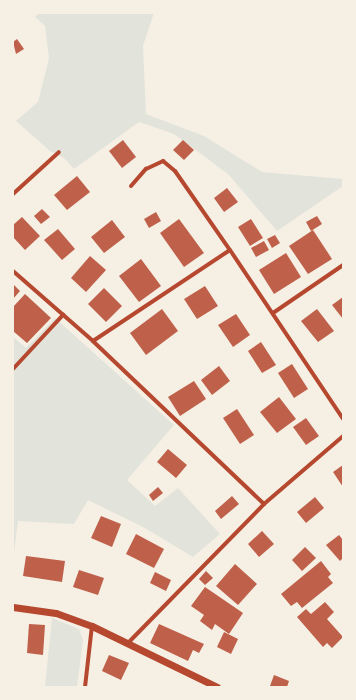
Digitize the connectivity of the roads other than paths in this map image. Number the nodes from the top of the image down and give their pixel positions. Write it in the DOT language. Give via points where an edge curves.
graph roads {
  1 [pos="59,152"];
  2 [pos="131,186"];
  3 [pos="13,194"];
  4 [pos="230,250"];
  5 [pos="343,266"];
  6 [pos="13,271"];
  7 [pos="273,313"];
  8 [pos="64,315"];
  9 [pos="93,341"];
  10 [pos="13,369"];
  11 [pos="343,419"];
  12 [pos="343,436"];
  13 [pos="264,504"];
  14 [pos="13,607"];
  15 [pos="92,626"];
  16 [pos="128,643"];
  17 [pos="84,687"];
  18 [pos="217,687"];
  1 -- 3 [label="street"];
  2 -- 4 [label="street" via="146,169 163,161 175,171"];
  4 -- 7 [label="street"];
  4 -- 9 [label="street"];
  5 -- 7 [label="street"];
  6 -- 8 [label="street"];
  7 -- 11 [label="street"];
  8 -- 9 [label="street"];
  8 -- 10 [label="street"];
  9 -- 13 [label="street"];
  12 -- 13 [label="street"];
  13 -- 16 [label="street"];
  14 -- 15 [label="street" via="56,613"];
  15 -- 16 [label="street"];
  15 -- 17 [label="street"];
  16 -- 18 [label="street"];
}
